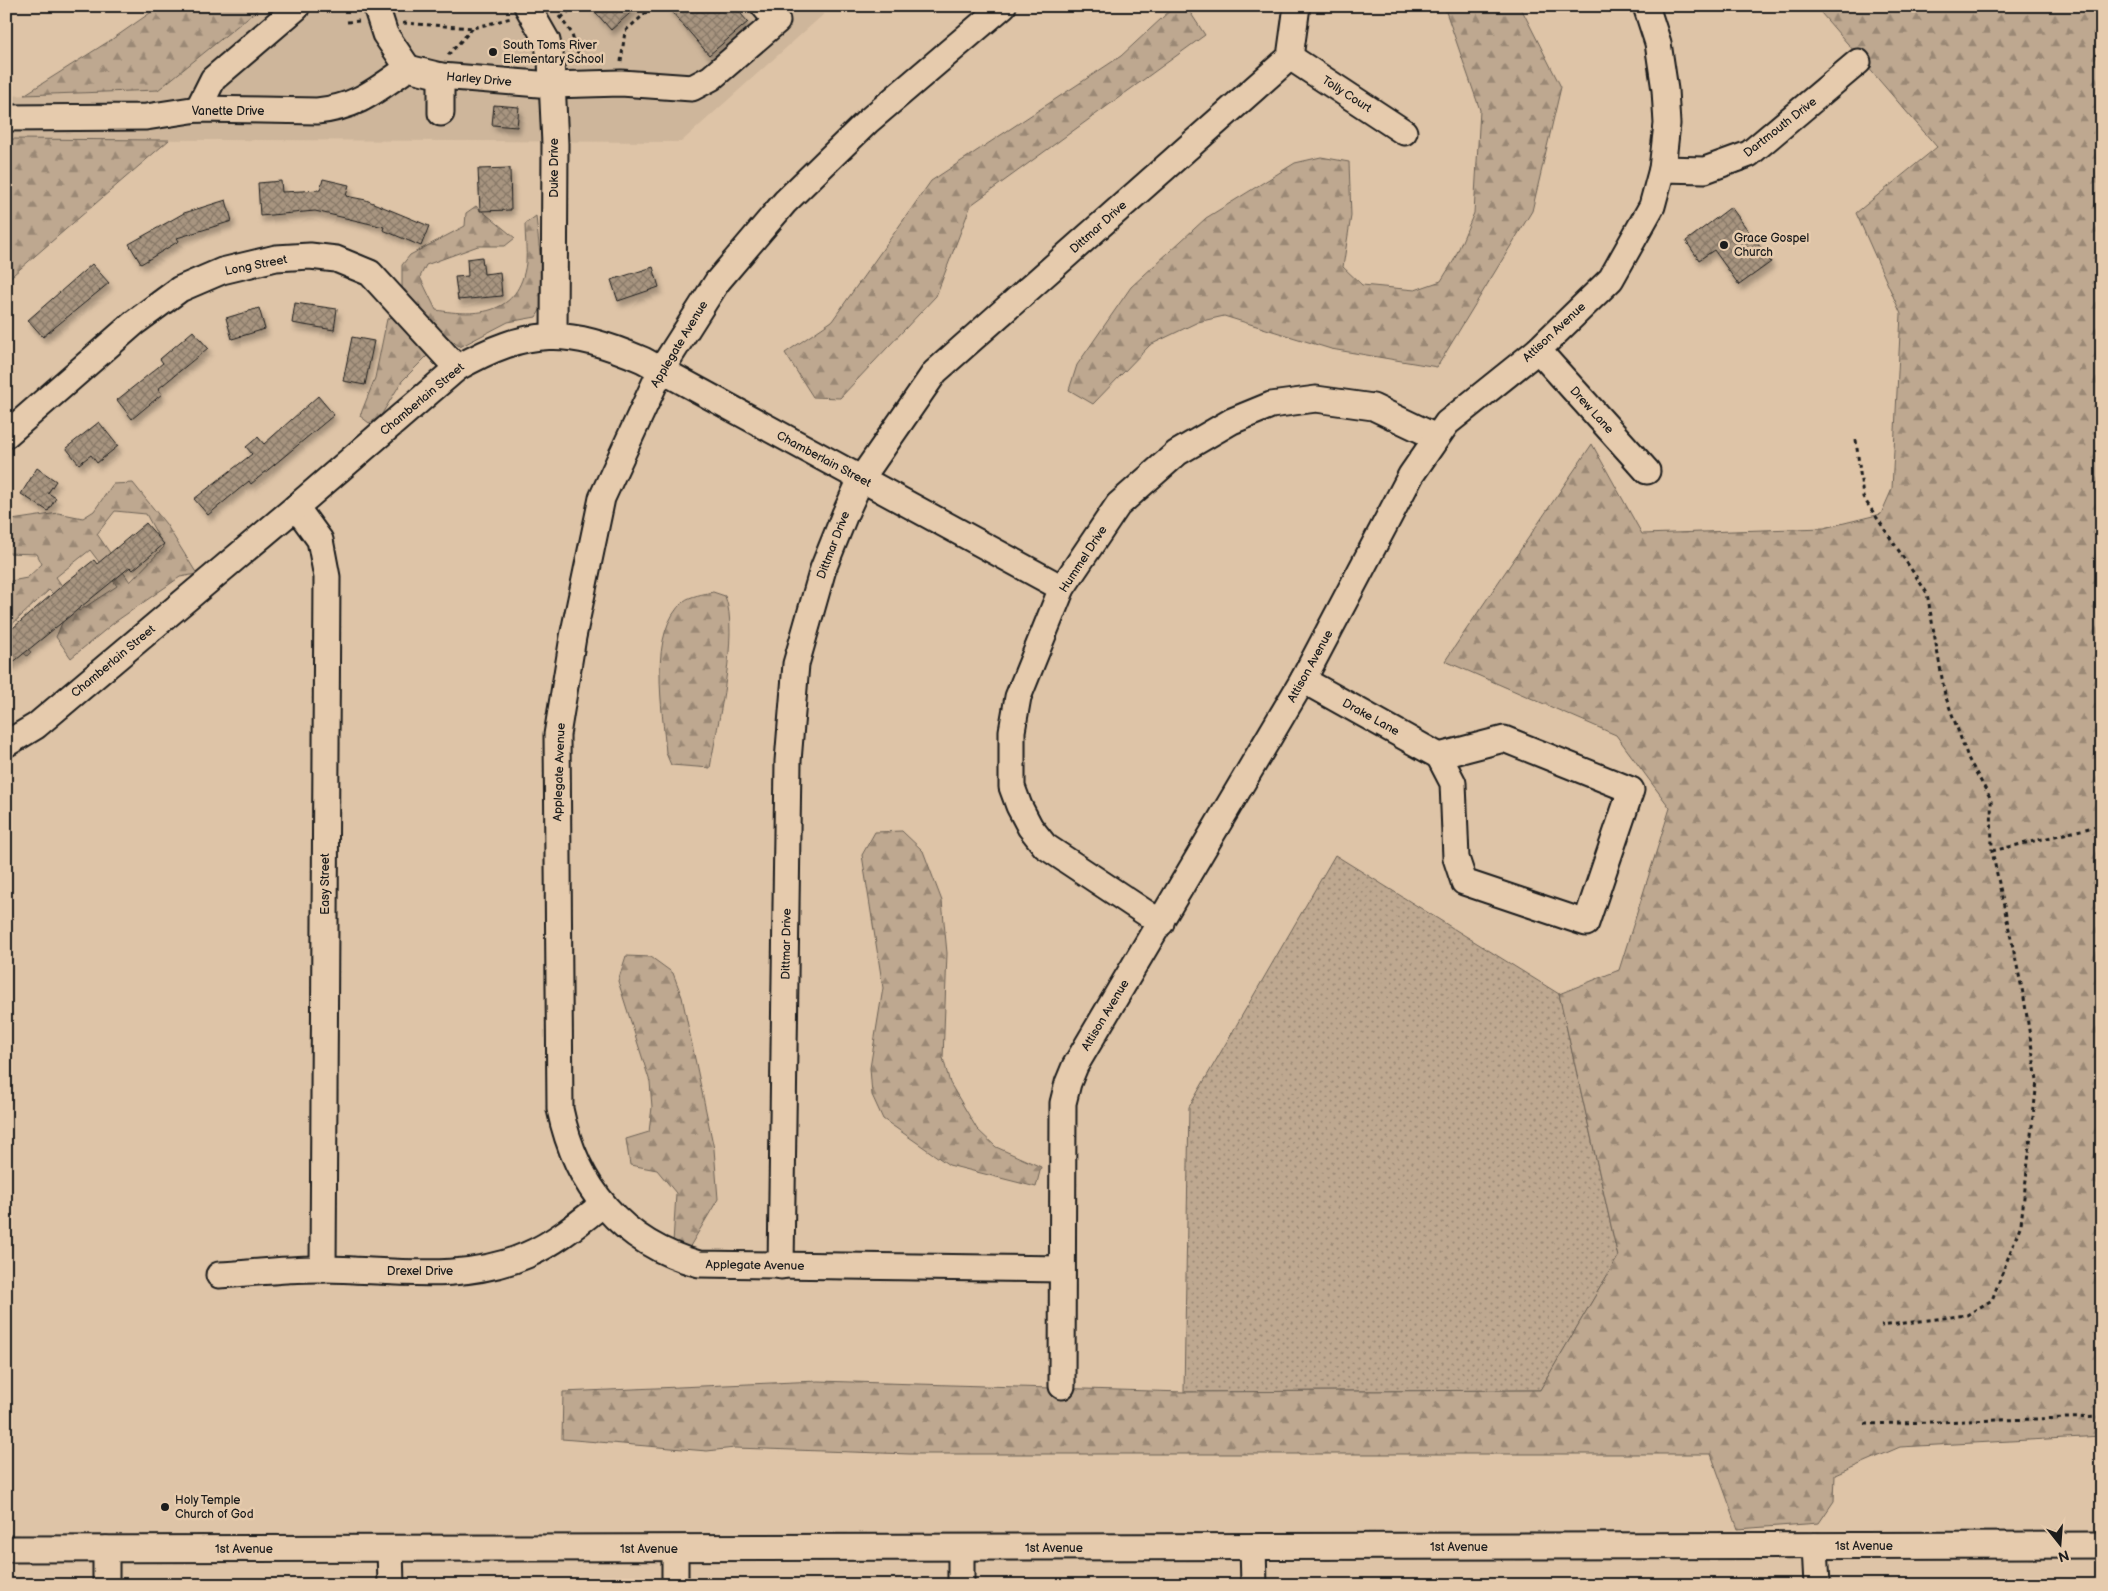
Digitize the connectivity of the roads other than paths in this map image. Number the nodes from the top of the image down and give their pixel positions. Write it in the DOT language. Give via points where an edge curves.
graph roads {
  1 [pos="764,6"];
  2 [pos="1003,6"];
  3 [pos="1297,6"];
  4 [pos="1646,6"];
  5 [pos="296,8"];
  6 [pos="524,11"];
  7 [pos="371,14"];
  8 [pos="1290,57"];
  9 [pos="1858,62"];
  10 [pos="444,66"];
  11 [pos="408,68"];
  12 [pos="551,85"];
  13 [pos="198,109"];
  14 [pos="440,114"];
  15 [pos="6,118"];
  16 [pos="1404,132"];
  17 [pos="1662,169"];
  18 [pos="554,336"];
  19 [pos="1538,350"];
  20 [pos="457,368"];
  21 [pos="661,370"];
  22 [pos="6,434"];
  23 [pos="1436,437"];
  24 [pos="1647,471"];
  25 [pos="861,479"];
  26 [pos="296,507"];
  27 [pos="1062,588"];
  28 [pos="1303,680"];
  29 [pos="6,744"];
  30 [pos="1439,756"];
  31 [pos="1161,923"];
  32 [pos="603,1204"];
  33 [pos="781,1266"];
  34 [pos="323,1269"];
  35 [pos="1062,1269"];
  36 [pos="219,1276"];
  37 [pos="1062,1386"];
  38 [pos="2102,1545"];
  39 [pos="1815,1546"];
  40 [pos="1253,1547"];
  41 [pos="6,1549"];
  42 [pos="106,1549"];
  43 [pos="675,1549"];
  44 [pos="961,1549"];
  45 [pos="390,1550"];
  46 [pos="106,1585"];
  47 [pos="391,1585"];
  48 [pos="675,1585"];
  49 [pos="961,1585"];
  50 [pos="1254,1585"];
  51 [pos="1817,1585"];
  1 -- 12 [label="street, Harley Drive" via="776,21 711,78 692,88 621,82"];
  2 -- 21 [label="street, Applegate Avenue" via="867,122 785,202 716,282"];
  3 -- 8 [label="street"];
  4 -- 17 [label="street, Attison Avenue" via="1658,43 1665,90 1667,124"];
  5 -- 13 [label="street" via="213,79"];
  6 -- 12 [label="street, Duke Drive" via="547,41"];
  7 -- 11 [label="street"];
  8 -- 16 [label="street, Tolly Court"];
  8 -- 25 [label="street, Dittmar Drive" via="935,372"];
  9 -- 17 [label="street, Dartmouth Drive" via="1749,154 1705,170"];
  10 -- 11 [label="street, Harley Drive"];
  10 -- 12 [label="street, Harley Drive"];
  10 -- 14 [label="street"];
  11 -- 13 [label="street, Vanette Drive" via="358,102 336,110"];
  12 -- 18 [label="street, Duke Drive" via="555,144"];
  13 -- 15 [label="street, Vanette Drive" via="146,118"];
  17 -- 19 [label="street, Attison Avenue" via="1652,206 1610,279"];
  18 -- 20 [label="street, Chamberlain Street" via="522,338 485,352"];
  18 -- 21 [label="street, Chamberlain Street" via="596,342"];
  19 -- 23 [label="street, Attison Avenue" via="1447,423"];
  19 -- 24 [label="street, Drew Lane"];
  20 -- 22 [label="street, Long Street" via="370,273 336,258 276,258 222,271 180,289 134,322"];
  20 -- 26 [label="street, Chamberlain Street"];
  21 -- 25 [label="street, Chamberlain Street"];
  21 -- 32 [label="street, Applegate Avenue" via="602,498 573,637 557,735 560,1109 566,1136 583,1177"];
  23 -- 27 [label="street, Hummel Drive" via="1373,407 1316,399 1271,405 1255,411 1177,453 1118,505"];
  23 -- 28 [label="street, Attison Avenue" via="1411,475"];
  25 -- 27 [label="street, Chamberlain Street"];
  25 -- 33 [label="street, Dittmar Drive" via="822,568 796,664 788,761"];
  26 -- 29 [label="street, Chamberlain Street" via="36,726"];
  26 -- 34 [label="street, Easy Street" via="320,540 327,577"];
  27 -- 31 [label="street, Hummel Drive" via="1018,697 1012,731 1012,787 1030,827 1045,846"];
  28 -- 30 [label="street, Drake Lane"];
  28 -- 31 [label="street, Attison Avenue"];
  30 -- 30 [label="street" via="1453,783 1456,858 1464,882 1586,924 1631,790 1504,739"];
  31 -- 35 [label="street, Attison Avenue" via="1068,1083 1064,1103"];
  32 -- 33 [label="street, Applegate Avenue" via="629,1231 673,1257 699,1264"];
  32 -- 34 [label="street, Drexel Drive" via="551,1243 526,1256 490,1267 444,1274"];
  33 -- 35 [label="street, Applegate Avenue"];
  34 -- 36 [label="street, Drexel Drive"];
  35 -- 37 [label="street, Attison Avenue"];
  38 -- 39 [label="street, 1st Avenue"];
  39 -- 40 [label="street, 1st Avenue"];
  39 -- 51 [label="street"];
  40 -- 44 [label="street, 1st Avenue"];
  40 -- 50 [label="street"];
  41 -- 42 [label="street, 1st Avenue"];
  42 -- 45 [label="street, 1st Avenue"];
  42 -- 46 [label="street"];
  43 -- 44 [label="street, 1st Avenue"];
  43 -- 45 [label="street, 1st Avenue"];
  43 -- 48 [label="street"];
  44 -- 49 [label="street"];
  45 -- 47 [label="street"];
}
